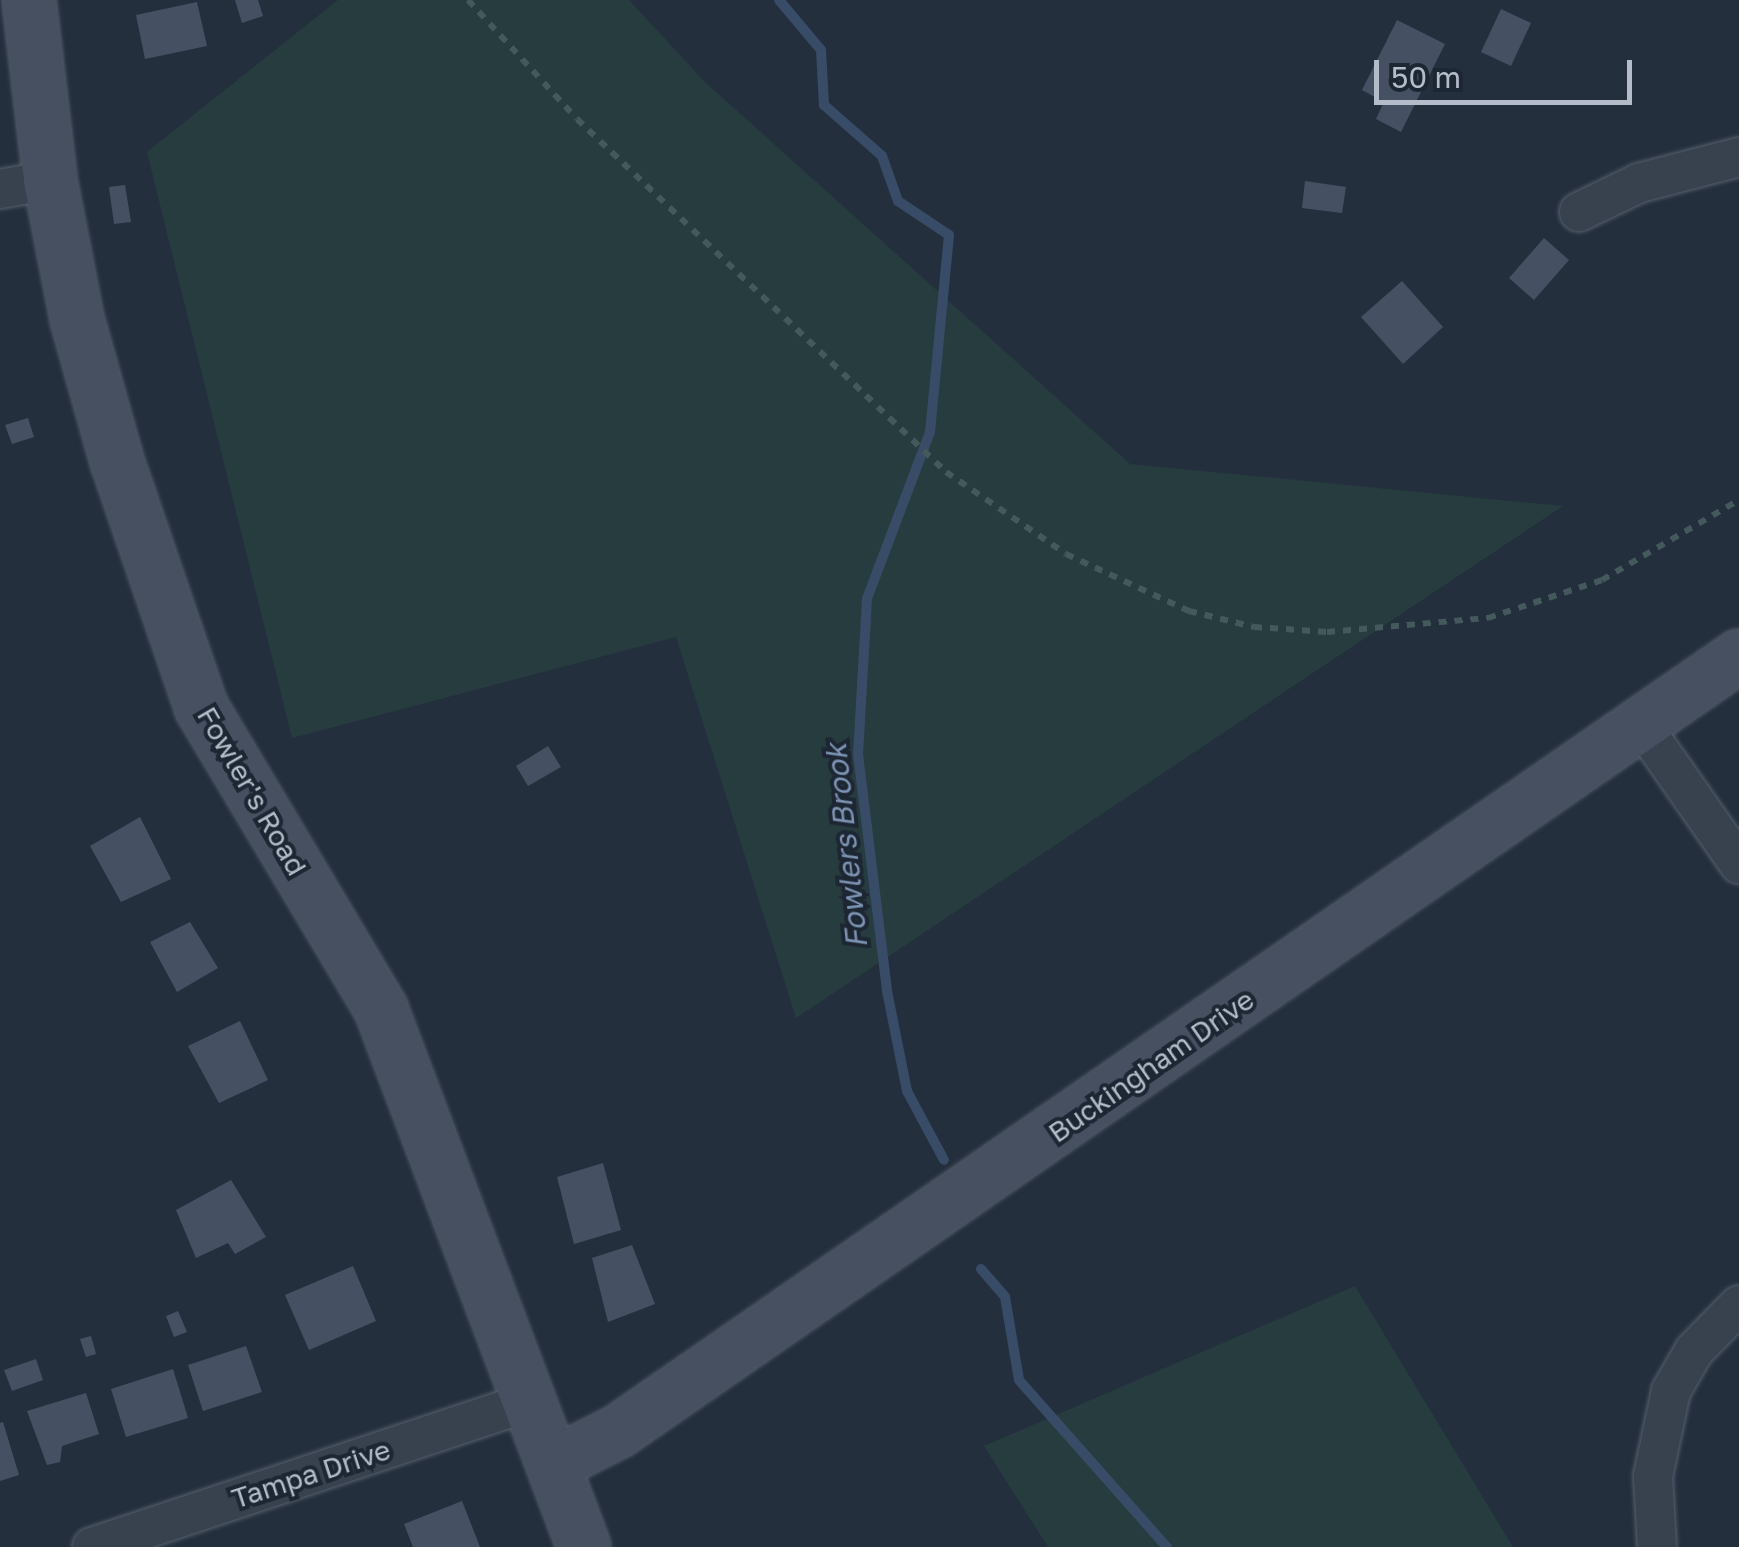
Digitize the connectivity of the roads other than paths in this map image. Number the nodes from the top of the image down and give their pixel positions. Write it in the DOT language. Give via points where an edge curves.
graph roads {
  1 [pos="30,0"];
  2 [pos="1739,157"];
  3 [pos="50,180"];
  4 [pos="0,189"];
  5 [pos="1579,212"];
  6 [pos="1739,656"];
  7 [pos="1642,724"];
  8 [pos="1739,864"];
  9 [pos="1739,1305"];
  10 [pos="530,1401"];
  11 [pos="554,1464"];
  12 [pos="114,1543"];
  13 [pos="584,1547"];
  14 [pos="1657,1547"];
  1 -- 3 [label="street, Fowler's Road"];
  2 -- 5 [label="street" via="1639,183"];
  3 -- 4 [label="street"];
  3 -- 10 [label="street, Fowler's Road" via="90,365 200,707 381,1009"];
  6 -- 7 [label="street, Buckingham Drive"];
  7 -- 8 [label="street"];
  7 -- 11 [label="street, Buckingham Drive" via="619,1431"];
  9 -- 14 [label="street" via="1694,1351 1671,1391 1654,1476"];
  10 -- 11 [label="street, Fowler's Road"];
  10 -- 12 [label="street, Tampa Drive"];
  11 -- 13 [label="street, Fowler's Road"];
}
